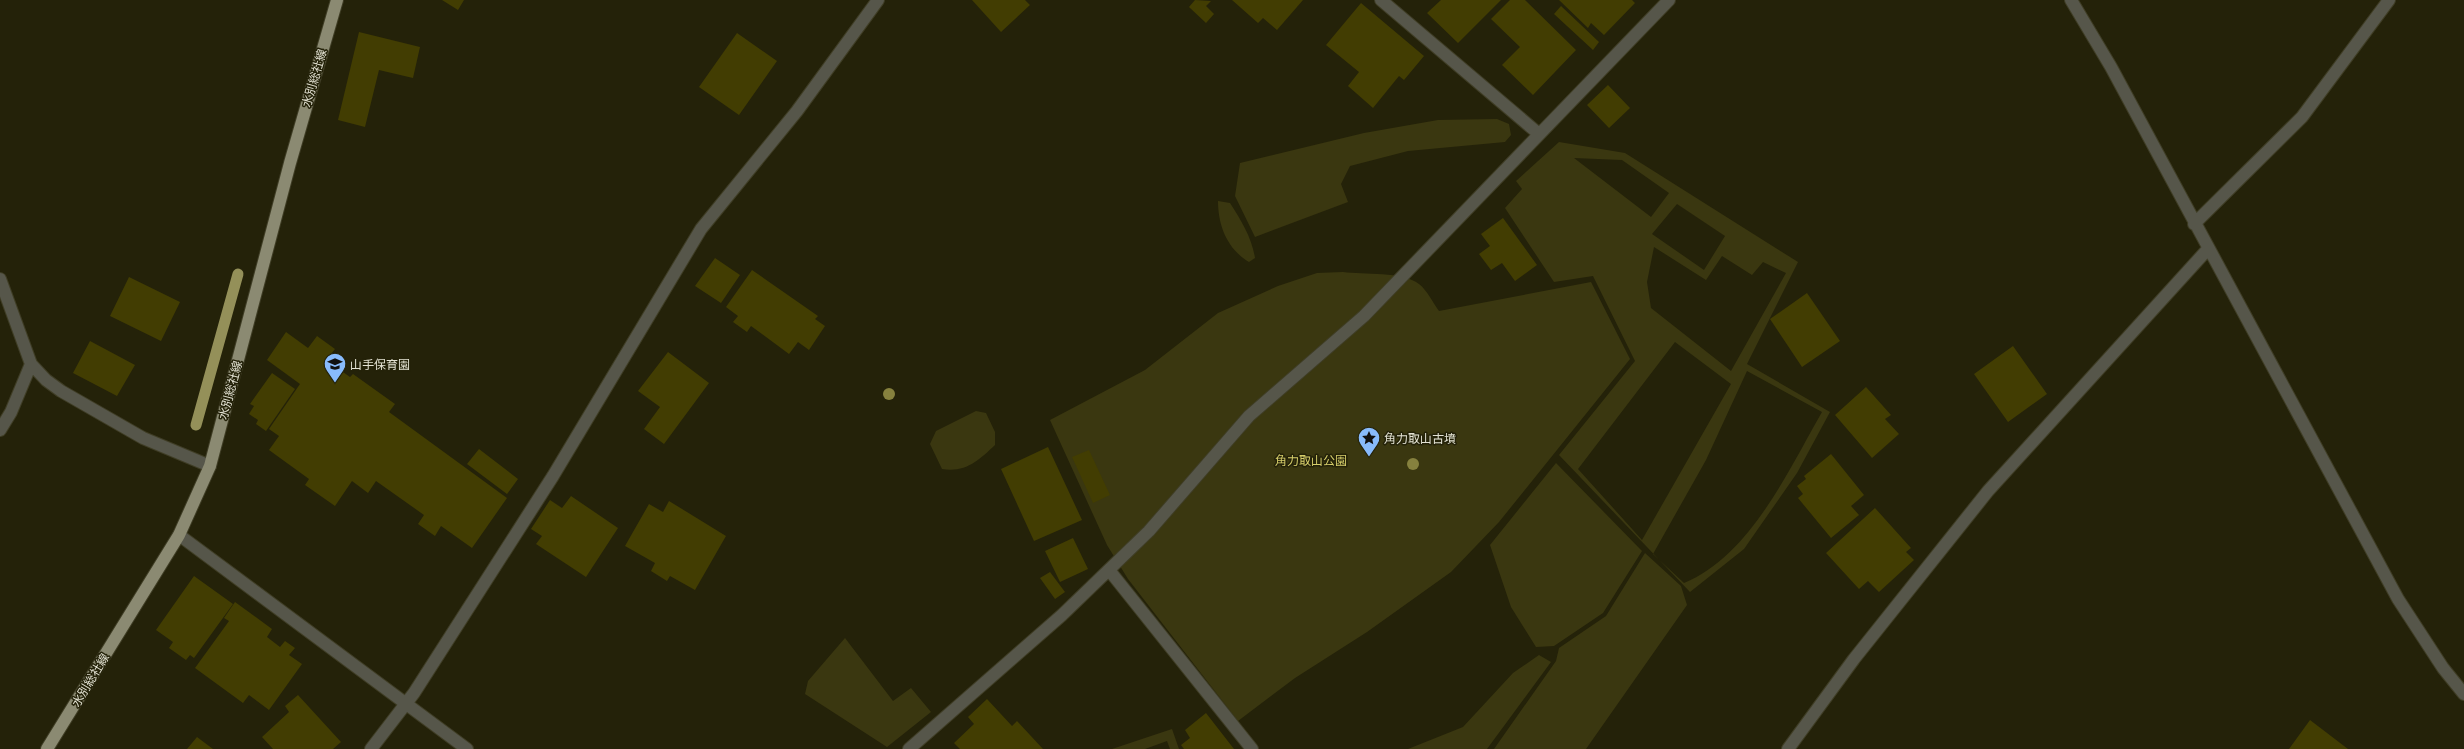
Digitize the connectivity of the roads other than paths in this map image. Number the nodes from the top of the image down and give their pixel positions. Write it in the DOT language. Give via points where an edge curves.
graph roads {
  1 [pos="337,0"];
  2 [pos="878,0"];
  3 [pos="1381,0"];
  4 [pos="1669,0"];
  5 [pos="2071,0"];
  6 [pos="2389,0"];
  7 [pos="1539,134"];
  8 [pos="2194,224"];
  9 [pos="2207,250"];
  10 [pos="0,279"];
  11 [pos="31,364"];
  12 [pos="0,430"];
  13 [pos="210,466"];
  14 [pos="179,535"];
  15 [pos="1109,570"];
  16 [pos="2464,694"];
  17 [pos="407,704"];
  18 [pos="47,749"];
  19 [pos="371,749"];
  20 [pos="467,749"];
  21 [pos="909,749"];
  22 [pos="1252,749"];
  23 [pos="1788,749"];
  1 -- 13 [label="main road, 水別総社線" via="290,163"];
  2 -- 17 [label="street" via="797,111 701,229 553,476"];
  3 -- 7 [label="street"];
  4 -- 7 [label="street"];
  5 -- 8 [label="street" via="2107,60"];
  6 -- 8 [label="street" via="2302,117"];
  7 -- 15 [label="street" via="1364,316 1249,416 1149,531"];
  8 -- 9 [label="street"];
  9 -- 16 [label="street" via="2398,599 2439,662"];
  9 -- 23 [label="street" via="1988,491 1854,659"];
  10 -- 11 [label="street"];
  11 -- 12 [label="street" via="12,412"];
  11 -- 13 [label="street" via="61,392 143,438"];
  13 -- 14 [label="main road, 水別総社線"];
  14 -- 17 [label="street"];
  14 -- 18 [label="main road, 水別総社線"];
  15 -- 21 [label="street" via="1062,615"];
  15 -- 22 [label="street"];
  17 -- 19 [label="street"];
  17 -- 20 [label="street"];
}
